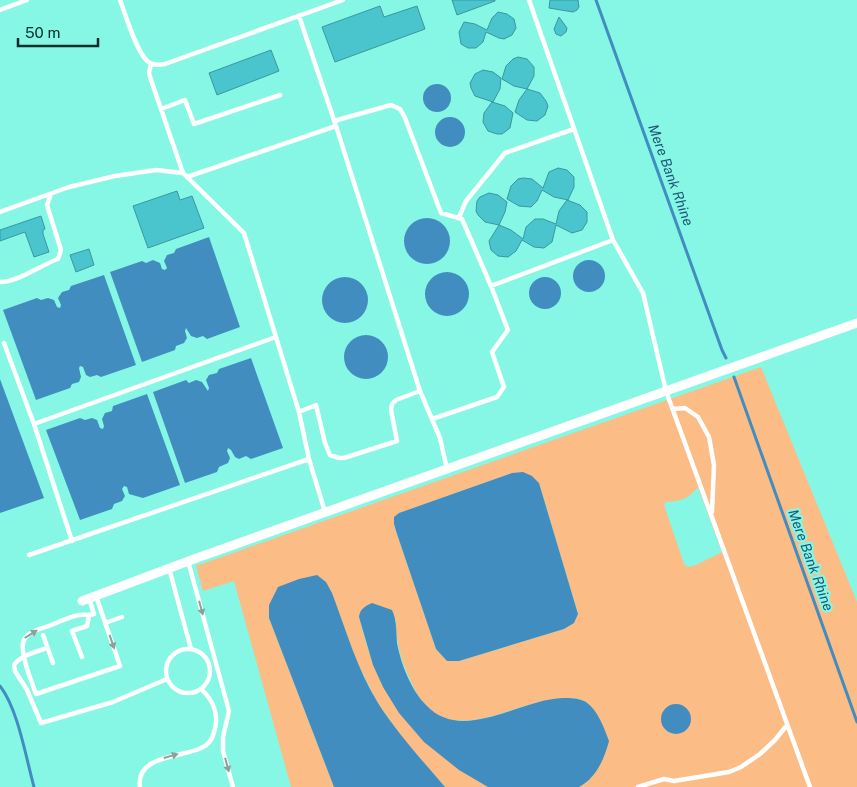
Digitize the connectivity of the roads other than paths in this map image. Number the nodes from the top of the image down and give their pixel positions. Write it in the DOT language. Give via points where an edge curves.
graph roads {
  1 [pos="27,0"];
  2 [pos="120,0"];
  3 [pos="343,0"];
  4 [pos="529,0"];
  5 [pos="0,10"];
  6 [pos="299,16"];
  7 [pos="151,64"];
  8 [pos="280,95"];
  9 [pos="161,109"];
  10 [pos="335,123"];
  11 [pos="574,129"];
  12 [pos="183,173"];
  13 [pos="187,177"];
  14 [pos="51,194"];
  15 [pos="0,212"];
  16 [pos="459,217"];
  17 [pos="613,240"];
  18 [pos="0,282"];
  19 [pos="491,286"];
  20 [pos="857,323"];
  21 [pos="276,337"];
  22 [pos="4,343"];
  23 [pos="420,390"];
  24 [pos="666,391"];
  25 [pos="673,409"];
  26 [pos="299,412"];
  27 [pos="432,419"];
  28 [pos="34,424"];
  29 [pos="309,460"];
  30 [pos="447,469"];
  31 [pos="325,512"];
  32 [pos="712,516"];
  33 [pos="72,541"];
  34 [pos="29,555"];
  35 [pos="188,561"];
  36 [pos="169,568"];
  37 [pos="89,598"];
  38 [pos="89,616"];
  39 [pos="122,617"];
  40 [pos="105,623"];
  41 [pos="43,635"];
  42 [pos="47,648"];
  43 [pos="191,649"];
  44 [pos="24,656"];
  45 [pos="82,657"];
  46 [pos="54,663"];
  47 [pos="216,666"];
  48 [pos="210,667"];
  49 [pos="167,680"];
  50 [pos="201,689"];
  51 [pos="787,725"];
  52 [pos="140,787"];
  53 [pos="233,787"];
  54 [pos="638,787"];
  55 [pos="810,787"];
  1 -- 5 [label="lane"];
  2 -- 7 [label="lane" via="142,56"];
  3 -- 6 [label="lane"];
  4 -- 11 [label="lane"];
  6 -- 7 [label="lane" via="165,64"];
  6 -- 10 [label="lane"];
  7 -- 9 [label="lane" via="149,73"];
  8 -- 9 [label="lane" via="194,124 185,100"];
  9 -- 12 [label="lane"];
  10 -- 13 [label="lane"];
  10 -- 16 [label="lane" via="391,104 400,109 441,213"];
  10 -- 23 [label="lane"];
  11 -- 16 [label="lane" via="505,152 466,201"];
  11 -- 17 [label="lane"];
  12 -- 13 [label="lane"];
  12 -- 14 [label="lane" via="156,170 133,173"];
  13 -- 21 [label="lane" via="244,233"];
  14 -- 15 [label="lane"];
  14 -- 18 [label="lane" via="47,205 61,250 58,259 34,272"];
  16 -- 19 [label="lane"];
  17 -- 19 [label="lane"];
  17 -- 24 [label="lane" via="643,293"];
  19 -- 27 [label="lane" via="508,330 492,352 504,387 497,397"];
  20 -- 24 [label="street"];
  21 -- 26 [label="lane"];
  21 -- 28 [label="lane"];
  22 -- 28 [label="lane"];
  23 -- 26 [label="lane" via="392,404 390,410 397,441 344,458 330,455 316,405"];
  23 -- 27 [label="lane"];
  24 -- 25 [label="lane"];
  24 -- 30 [label="street"];
  25 -- 32 [label="lane"];
  25 -- 32 [label="lane" via="685,408 698,417 709,437 714,465"];
  26 -- 29 [label="lane"];
  27 -- 30 [label="lane"];
  28 -- 33 [label="lane"];
  29 -- 31 [label="lane"];
  29 -- 33 [label="lane"];
  30 -- 31 [label="street"];
  31 -- 35 [label="street"];
  32 -- 51 [label="lane"];
  33 -- 34 [label="lane"];
  35 -- 36 [label="street"];
  35 -- 47 [label="lane, one-way"];
  36 -- 37 [label="street"];
  36 -- 43 [label="lane"];
  37 -- 38 [label="lane" via="94,614"];
  37 -- 40 [label="lane"];
  44 -- 38 [label="lane, one-way" via="22,644 26,636 79,615"];
  38 -- 45 [label="lane" via="87,626 72,631"];
  39 -- 40 [label="lane"];
  40 -- 44 [label="lane, one-way" via="120,666 36,694"];
  41 -- 42 [label="lane"];
  42 -- 44 [label="lane"];
  42 -- 46 [label="lane"];
  43 -- 48 [label="lane" via="207,658"];
  43 -- 49 [label="lane" via="182,649 168,661"];
  44 -- 49 [label="lane" via="14,665 15,671 41,723 113,702"];
  47 -- 48 [label="lane"];
  47 -- 53 [label="lane, one-way" via="229,711 223,751"];
  48 -- 50 [label="lane" via="210,676"];
  49 -- 50 [label="lane" via="181,692"];
  52 -- 50 [label="lane, one-way" via="143,771 152,763 204,747 209,742 215,731 216,719 212,701"];
  51 -- 54 [label="lane" via="760,754 740,768 674,782 664,779"];
  51 -- 55 [label="lane"];
}
